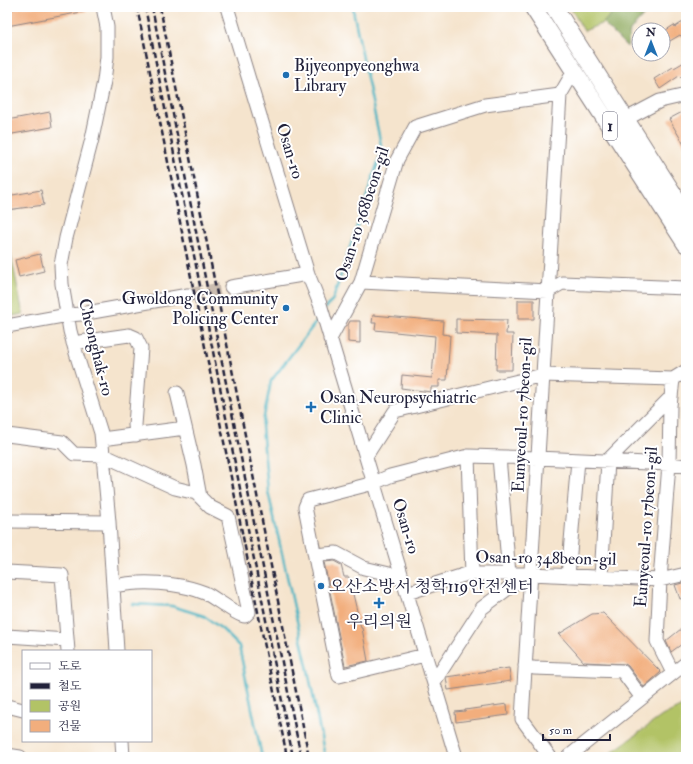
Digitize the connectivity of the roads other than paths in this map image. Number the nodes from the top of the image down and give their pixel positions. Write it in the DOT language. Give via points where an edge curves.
graph roads {
  1 [pos="103,7"];
  2 [pos="227,7"];
  3 [pos="533,7"];
  4 [pos="554,7"];
  5 [pos="574,71"];
  6 [pos="560,95"];
  7 [pos="686,95"];
  8 [pos="626,119"];
  9 [pos="686,214"];
  10 [pos="686,244"];
  11 [pos="308,274"];
  12 [pos="361,282"];
  13 [pos="231,287"];
  14 [pos="686,288"];
  15 [pos="548,291"];
  16 [pos="188,295"];
  17 [pos="68,315"];
  18 [pos="7,326"];
  19 [pos="329,334"];
  20 [pos="73,344"];
  21 [pos="686,371"];
  22 [pos="543,375"];
  23 [pos="673,379"];
  24 [pos="177,393"];
  25 [pos="672,397"];
  26 [pos="185,428"];
  27 [pos="136,434"];
  28 [pos="7,435"];
  29 [pos="102,439"];
  30 [pos="103,455"];
  31 [pos="366,456"];
  32 [pos="468,456"];
  33 [pos="500,457"];
  34 [pos="538,458"];
  35 [pos="578,460"];
  36 [pos="608,461"];
  37 [pos="669,464"];
  38 [pos="686,466"];
  39 [pos="374,483"];
  40 [pos="200,497"];
  41 [pos="7,521"];
  42 [pos="109,522"];
  43 [pos="314,555"];
  44 [pos="7,572"];
  45 [pos="472,574"];
  46 [pos="509,574"];
  47 [pos="529,574"];
  48 [pos="686,574"];
  49 [pos="568,576"];
  50 [pos="402,577"];
  51 [pos="601,577"];
  52 [pos="660,580"];
  53 [pos="113,586"];
  54 [pos="407,593"];
  55 [pos="7,636"];
  56 [pos="67,646"];
  57 [pos="117,650"];
  58 [pos="425,655"];
  59 [pos="686,663"];
  60 [pos="525,666"];
  61 [pos="673,673"];
  62 [pos="434,682"];
  63 [pos="642,698"];
  64 [pos="7,706"];
  65 [pos="22,710"];
  66 [pos="122,742"];
  67 [pos="7,755"];
  68 [pos="20,757"];
  69 [pos="123,757"];
  70 [pos="456,757"];
  71 [pos="550,757"];
  72 [pos="568,757"];
  1 -- 17 [label="street, Cheonghak-ro" via="107,27 104,81 61,265"];
  2 -- 11 [label="street, Osan-ro"];
  3 -- 5 [label="main road, 1"];
  4 -- 8 [label="main road, 1"];
  5 -- 6 [label="street, Eunyeoul-ro 7beon-gil"];
  5 -- 10 [label="main road, 1"];
  6 -- 12 [label="street, Osan-ro 368beon-gil" via="485,105 415,127 396,160"];
  6 -- 15 [label="street, Eunyeoul-ro 7beon-gil"];
  7 -- 8 [label="street" via="660,101"];
  8 -- 9 [label="main road, 1"];
  11 -- 13 [label="street"];
  11 -- 19 [label="street, Osan-ro"];
  12 -- 15 [label="street"];
  12 -- 19 [label="street, Osan-ro 368beon-gil"];
  14 -- 15 [label="street" via="562,283"];
  15 -- 22 [label="street, Eunyeoul-ro 7beon-gil"];
  16 -- 17 [label="street"];
  17 -- 18 [label="street"];
  17 -- 20 [label="street, Cheonghak-ro"];
  19 -- 31 [label="street, Osan-ro"];
  20 -- 27 [label="street" via="129,335 136,338 141,348"];
  20 -- 29 [label="street, Cheonghak-ro"];
  21 -- 23 [label="street"];
  22 -- 23 [label="street"];
  22 -- 31 [label="street" via="395,411"];
  22 -- 34 [label="street, Eunyeoul-ro 7beon-gil"];
  23 -- 25 [label="street, Eunyeoul-ro 17beon-gil"];
  24 -- 26 [label="street"];
  25 -- 36 [label="street"];
  25 -- 37 [label="street, Eunyeoul-ro 17beon-gil"];
  26 -- 27 [label="street"];
  26 -- 40 [label="street"];
  27 -- 29 [label="street"];
  28 -- 30 [label="street" via="62,442 74,454"];
  29 -- 30 [label="street, Cheonghak-ro"];
  30 -- 40 [label="street" via="175,488 196,493"];
  30 -- 42 [label="street, Cheonghak-ro"];
  31 -- 39 [label="street, Osan-ro"];
  32 -- 33 [label="street"];
  32 -- 39 [label="street" via="390,476"];
  32 -- 45 [label="street"];
  33 -- 34 [label="street"];
  33 -- 46 [label="street"];
  34 -- 35 [label="street"];
  34 -- 47 [label="street, Eunyeoul-ro 7beon-gil"];
  35 -- 36 [label="street"];
  35 -- 49 [label="street"];
  36 -- 37 [label="street"];
  36 -- 51 [label="street"];
  37 -- 38 [label="street"];
  37 -- 52 [label="street, Eunyeoul-ro 17beon-gil"];
  39 -- 43 [label="street" via="308,500 305,507"];
  39 -- 50 [label="street, Osan-ro"];
  40 -- 53 [label="street" via="210,507 228,516 250,612 240,616 206,593 186,587 144,583"];
  41 -- 42 [label="street"];
  42 -- 53 [label="street, Cheonghak-ro"];
  43 -- 50 [label="street" via="336,553 364,568"];
  43 -- 58 [label="street" via="339,676"];
  44 -- 56 [label="street" via="62,575"];
  45 -- 46 [label="street, Osan-ro 348beon-gil"];
  45 -- 54 [label="street, Osan-ro 348beon-gil"];
  46 -- 47 [label="street, Osan-ro 348beon-gil"];
  47 -- 49 [label="street, Osan-ro 348beon-gil"];
  47 -- 60 [label="street, Eunyeoul-ro 7beon-gil"];
  47 -- 62 [label="street" via="482,608"];
  48 -- 52 [label="street, Osan-ro 348beon-gil"];
  49 -- 51 [label="street, Osan-ro 348beon-gil"];
  50 -- 54 [label="street, Osan-ro"];
  51 -- 52 [label="street, Osan-ro 348beon-gil"];
  52 -- 61 [label="street, Eunyeoul-ro 17beon-gil" via="657,641"];
  53 -- 57 [label="street, Cheonghak-ro"];
  54 -- 58 [label="street, Osan-ro"];
  55 -- 56 [label="street"];
  58 -- 62 [label="street, Osan-ro"];
  59 -- 61 [label="street"];
  60 -- 63 [label="street" via="622,671"];
  60 -- 71 [label="street, Eunyeoul-ro 7beon-gil" via="522,719"];
  61 -- 63 [label="street"];
  62 -- 70 [label="street, Osan-ro"];
  63 -- 72 [label="street"];
  64 -- 65 [label="street"];
  66 -- 69 [label="street"];
  67 -- 68 [label="street"];
}
